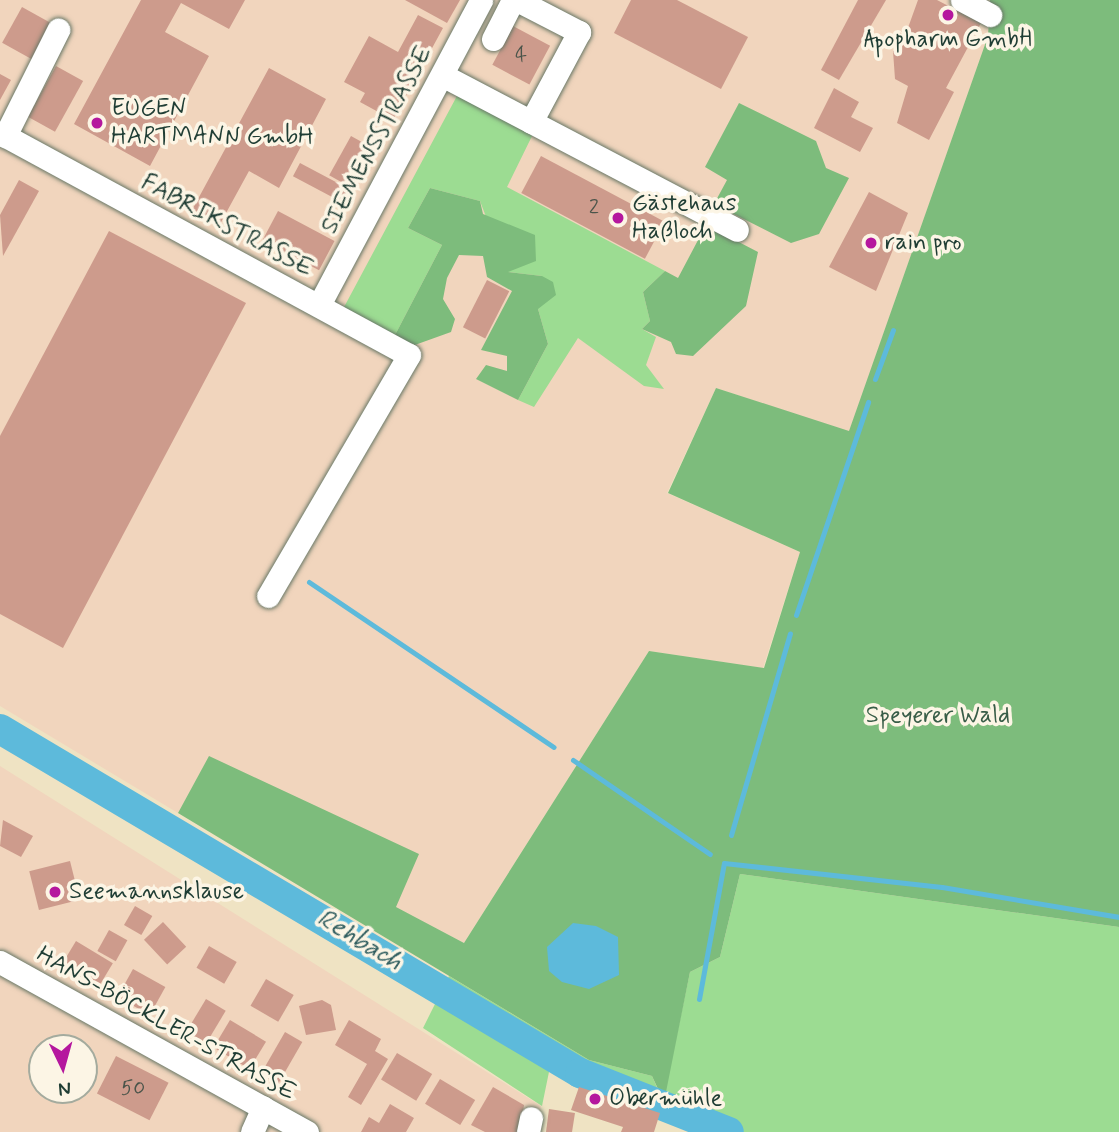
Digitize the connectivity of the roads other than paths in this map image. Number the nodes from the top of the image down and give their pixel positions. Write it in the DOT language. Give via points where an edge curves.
graph roads {
  1 [pos="481,0"];
  2 [pos="515,0"];
  3 [pos="962,0"];
  4 [pos="990,15"];
  5 [pos="58,30"];
  6 [pos="493,39"];
  7 [pos="442,75"];
  8 [pos="531,122"];
  9 [pos="3,134"];
  10 [pos="737,230"];
  11 [pos="319,305"];
  12 [pos="268,596"];
  13 [pos="0,962"];
  14 [pos="263,1107"];
  15 [pos="252,1132"];
  16 [pos="307,1132"];
  1 -- 7 [label="street, SIEMENSSTRASSE"];
  2 -- 6 [label="street"];
  2 -- 8 [label="street" via="579,32"];
  3 -- 4 [label="street"];
  5 -- 9 [label="street"];
  7 -- 8 [label="street"];
  7 -- 11 [label="street, SIEMENSSTRASSE"];
  8 -- 10 [label="street"];
  9 -- 11 [label="street, FABRIKSTRASSE"];
  11 -- 12 [label="street, FABRIKSTRASSE" via="409,355"];
  13 -- 14 [label="street, HANS-BÖCKLER-STRASSE"];
  14 -- 15 [label="street"];
  14 -- 16 [label="street, HANS-BÖCKLER-STRASSE"];
}
